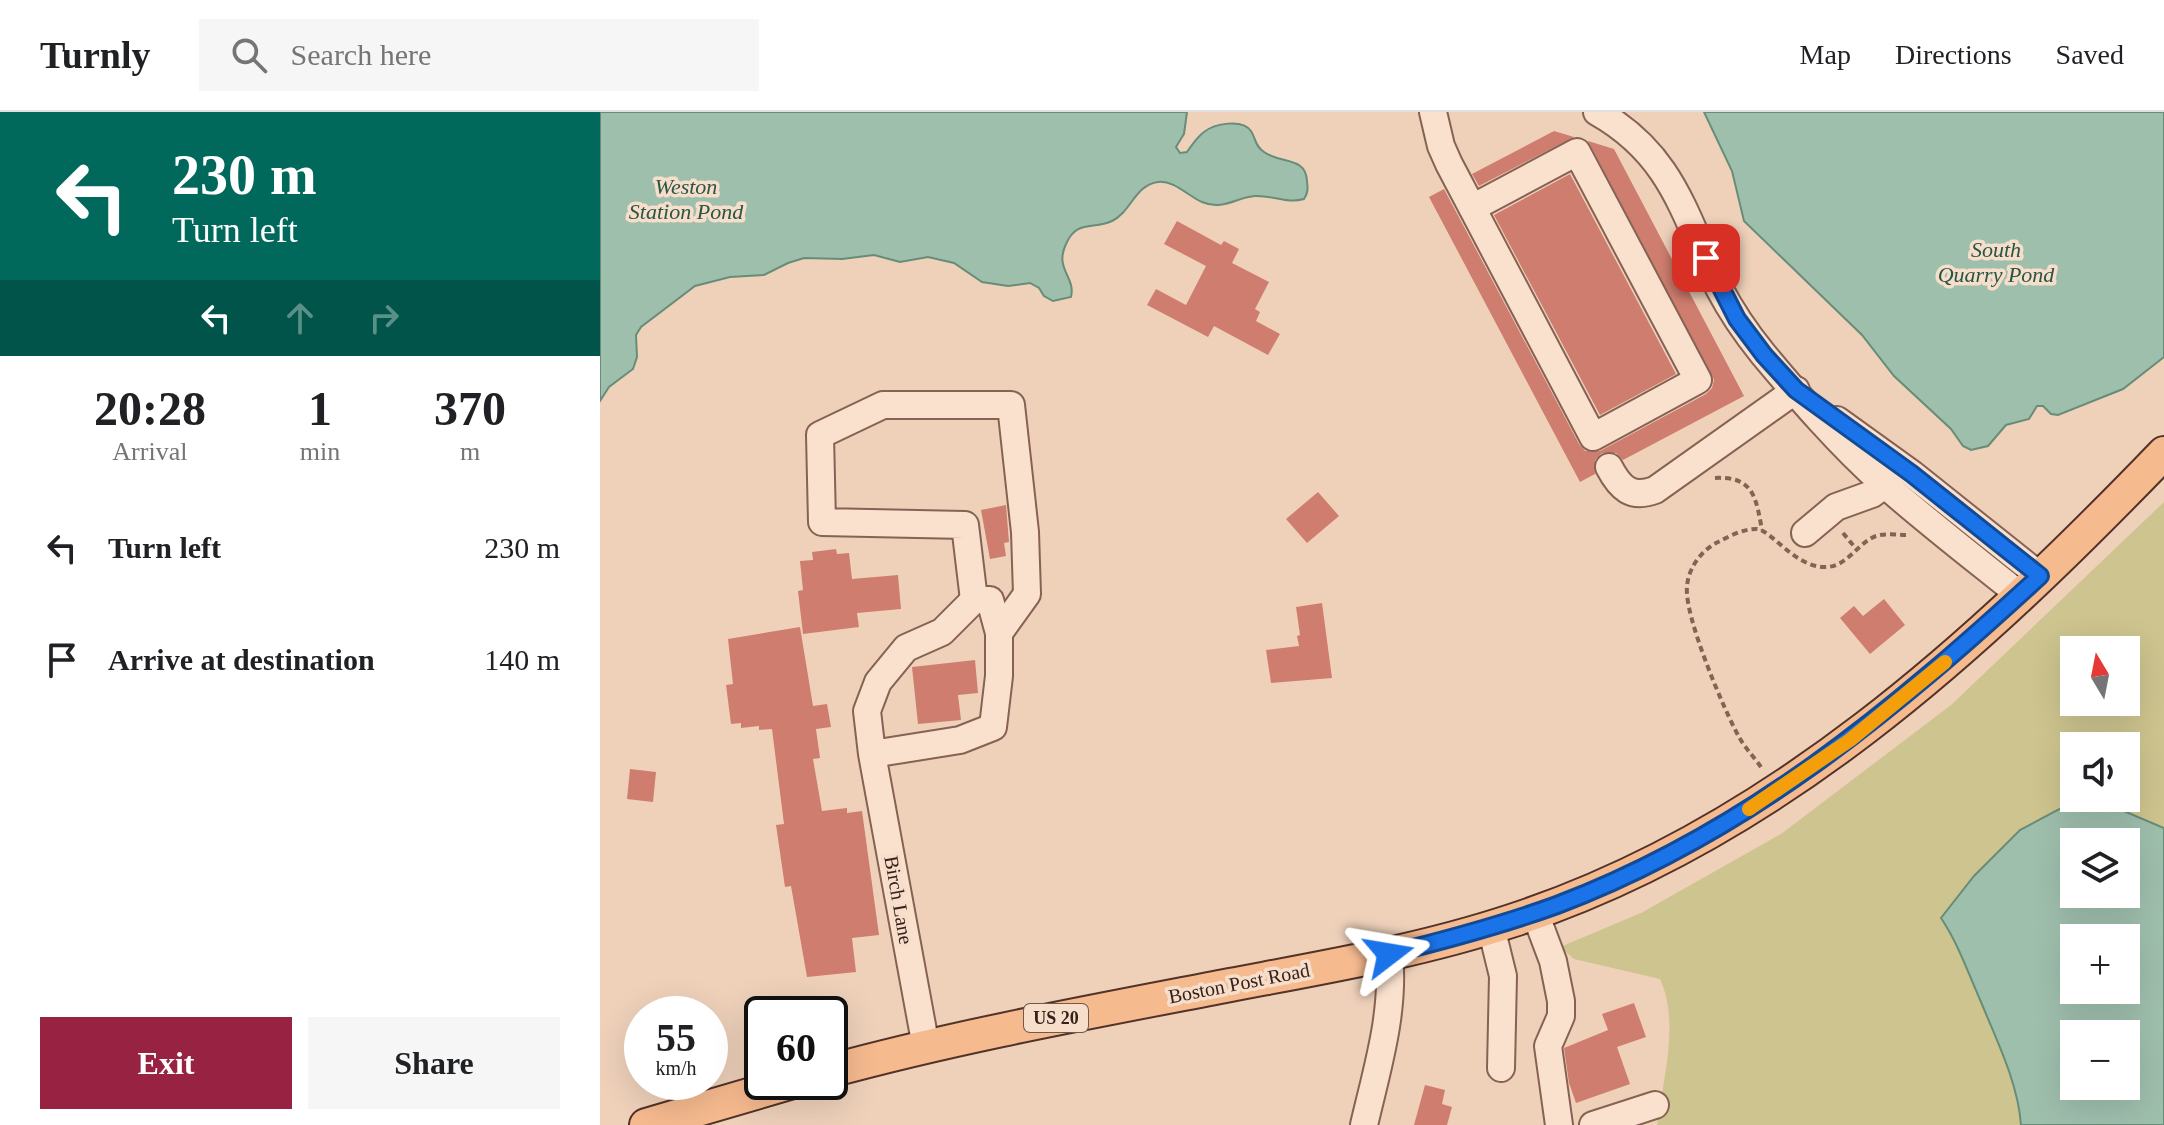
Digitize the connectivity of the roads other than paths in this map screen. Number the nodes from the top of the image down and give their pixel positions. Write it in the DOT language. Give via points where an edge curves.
graph roads {
  1 [pos="1433,112"];
  2 [pos="1597,112"];
  3 [pos="1472,208"];
  4 [pos="1796,390"];
  5 [pos="2164,453"];
  6 [pos="1609,467"];
  7 [pos="1884,485"];
  8 [pos="1805,533"];
  9 [pos="2030,586"];
  10 [pos="974,600"];
  11 [pos="999,633"];
  12 [pos="872,754"];
  13 [pos="1535,913"];
  14 [pos="1491,927"];
  15 [pos="1389,954"];
  16 [pos="926,1047"];
  17 [pos="848,1066"];
  18 [pos="1501,1068"];
  19 [pos="744,1096"];
  20 [pos="1655,1105"];
  21 [pos="646,1125"];
  22 [pos="1364,1125"];
  23 [pos="1559,1125"];
  24 [pos="1593,1125"];
  1 -- 3 [label="street" via="1444,154"];
  2 -- 4 [label="street" via="1643,144 1663,169 1737,319"];
  3 -- 3 [label="street" via="1593,437 1698,380 1577,152"];
  4 -- 6 [label="street" via="1655,490 1625,490"];
  4 -- 7 [label="street"];
  4 -- 9 [label="street" via="1902,466"];
  5 -- 9 [label="main road, Boston Post Road / US 20"];
  7 -- 8 [label="street" via="1836,507"];
  7 -- 9 [label="street"];
  9 -- 13 [label="main road, Boston Post Road / US 20" via="1888,711 1768,797 1665,856"];
  10 -- 11 [label="street" via="990,600"];
  10 -- 11 [label="street" via="965,525 822,522 820,435 883,405 1011,405 1027,594"];
  10 -- 12 [label="street, Birch Lane" via="942,632 906,648 878,682 867,711"];
  11 -- 12 [label="street" via="993,727 960,740"];
  12 -- 16 [label="street, Birch Lane"];
  13 -- 14 [label="main road, Boston Post Road / US 20"];
  13 -- 23 [label="street" via="1561,1001 1561,1016 1548,1046"];
  14 -- 15 [label="main road, Boston Post Road / US 20"];
  14 -- 18 [label="street" via="1503,976"];
  15 -- 16 [label="main road, Boston Post Road / US 20"];
  15 -- 22 [label="street" via="1387,1017"];
  16 -- 17 [label="main road, Boston Post Road / US 20"];
  19 -- 21 [label="main road"];
  20 -- 24 [label="street"];
}
